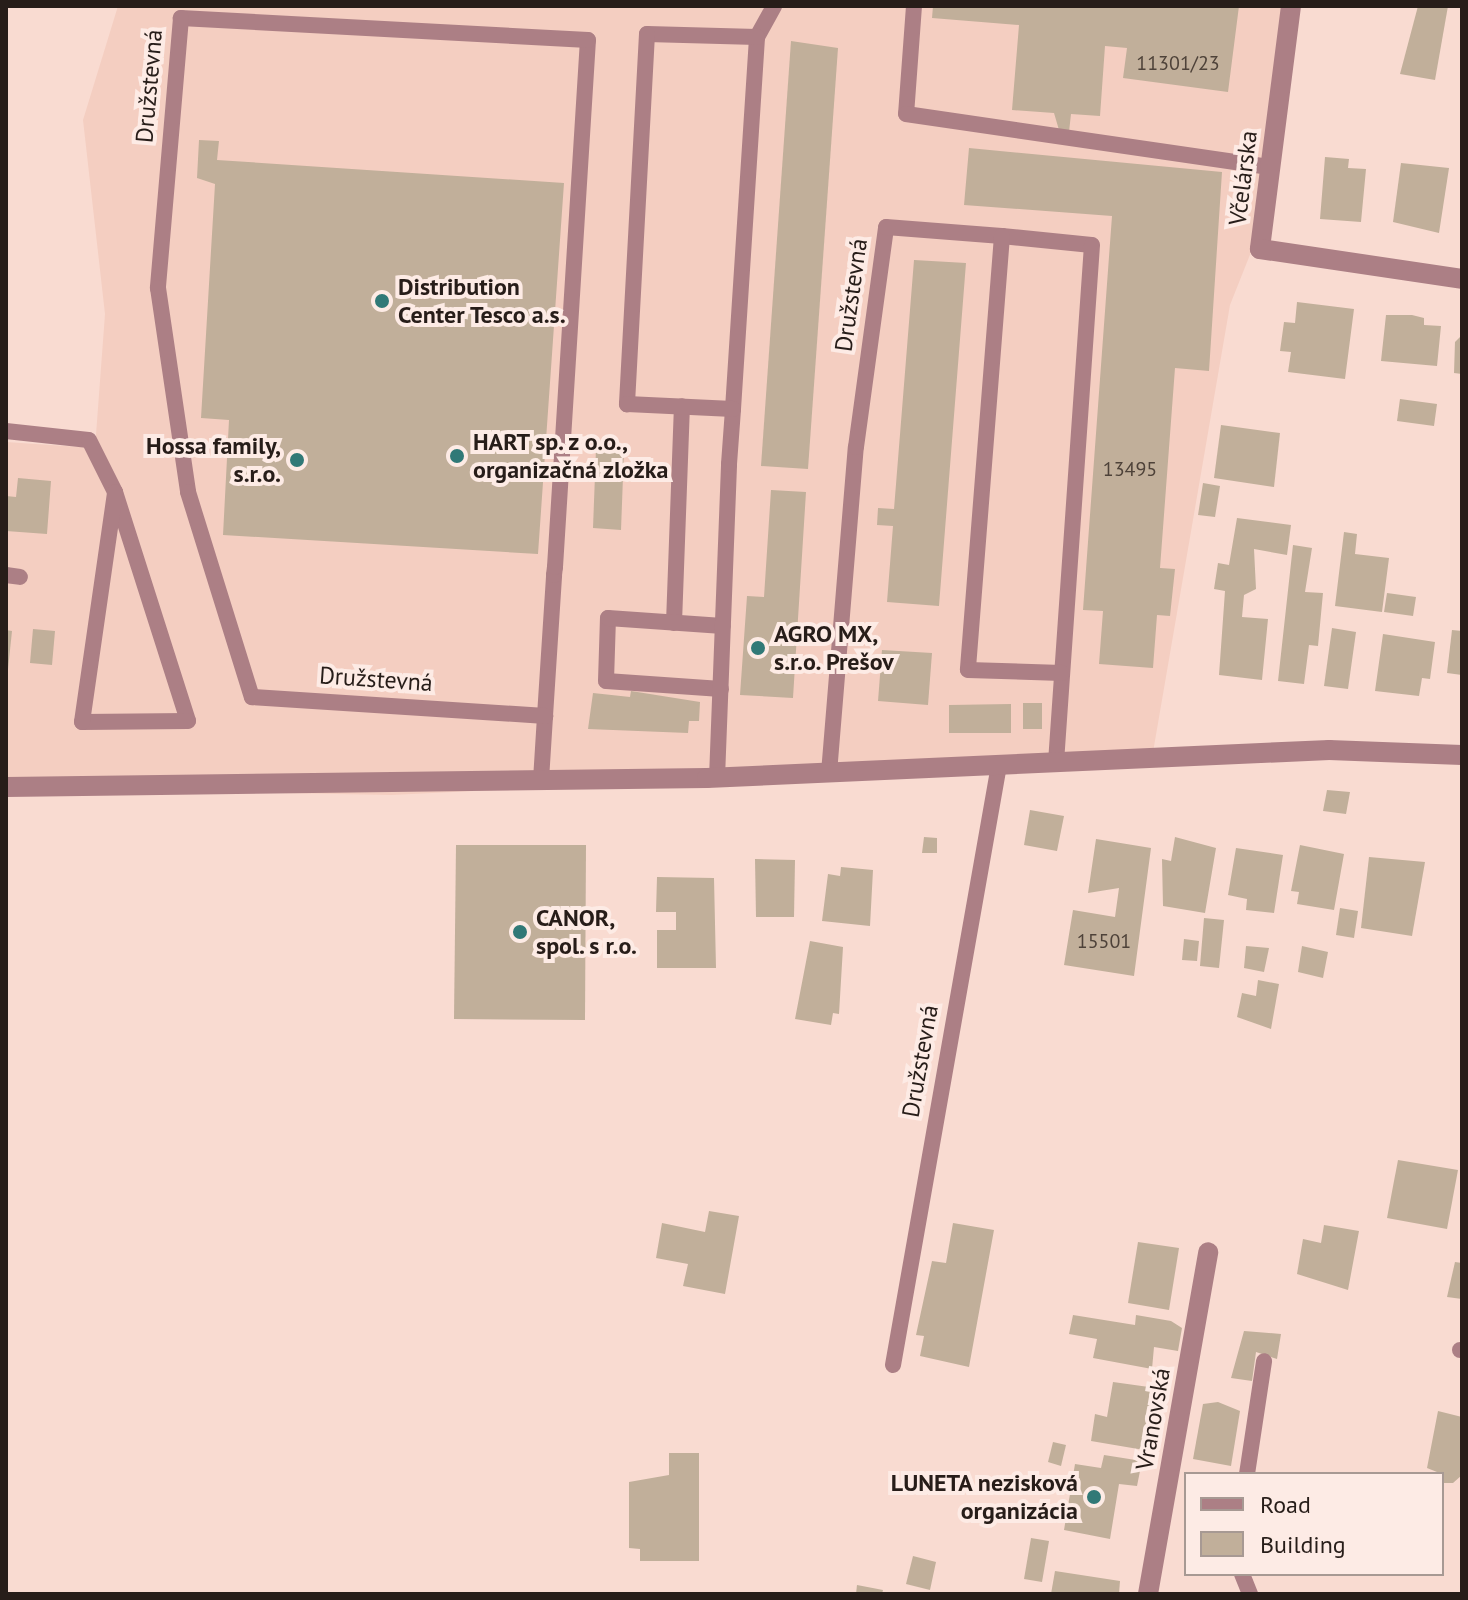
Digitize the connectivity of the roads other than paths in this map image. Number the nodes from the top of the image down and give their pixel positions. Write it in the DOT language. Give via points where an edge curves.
graph roads {
  1 [pos="757,6"];
  2 [pos="774,6"];
  3 [pos="914,6"];
  4 [pos="1291,6"];
  5 [pos="761,30"];
  6 [pos="1271,167"];
  7 [pos="1002,236"];
  8 [pos="1462,279"];
  9 [pos="682,406"];
  10 [pos="733,409"];
  11 [pos="6,431"];
  12 [pos="115,492"];
  13 [pos="674,623"];
  14 [pos="723,626"];
  15 [pos="1062,673"];
  16 [pos="721,689"];
  17 [pos="545,716"];
  18 [pos="1462,755"];
  19 [pos="1056,763"];
  20 [pos="999,765"];
  21 [pos="829,773"];
  22 [pos="717,778"];
  23 [pos="541,780"];
  24 [pos="6,787"];
  25 [pos="1208,1252"];
  26 [pos="1264,1361"];
  27 [pos="893,1365"];
  28 [pos="1247,1472"];
  29 [pos="1148,1594"];
  1 -- 5 [label="lane"];
  2 -- 5 [label="lane"];
  3 -- 6 [label="lane" via="906,114 1033,138"];
  4 -- 6 [label="street, Včelárska"];
  5 -- 9 [label="lane" via="647,34 627,404"];
  5 -- 10 [label="lane"];
  6 -- 8 [label="street, Včelárska" via="1260,249"];
  7 -- 15 [label="lane" via="1092,245"];
  7 -- 15 [label="lane" via="968,670"];
  7 -- 21 [label="lane, Družstevná" via="886,227 856,447"];
  9 -- 10 [label="lane"];
  9 -- 13 [label="lane"];
  10 -- 14 [label="lane"];
  11 -- 12 [label="lane" via="89,440"];
  12 -- 12 [label="lane" via="184,700 188,721 82,722"];
  13 -- 14 [label="lane"];
  13 -- 16 [label="lane" via="608,618 606,681"];
  14 -- 16 [label="lane"];
  15 -- 19 [label="lane"];
  16 -- 22 [label="lane"];
  17 -- 17 [label="lane, Družstevná" via="588,40 181,18 158,288 188,492 252,697"];
  17 -- 23 [label="lane, Družstevná"];
  18 -- 19 [label="street" via="1329,750"];
  19 -- 20 [label="street"];
  20 -- 21 [label="street"];
  20 -- 27 [label="lane, Družstevná"];
  21 -- 22 [label="street"];
  22 -- 23 [label="street"];
  23 -- 24 [label="street"];
  25 -- 29 [label="street, Vranovská"];
  26 -- 28 [label="lane"];
}
